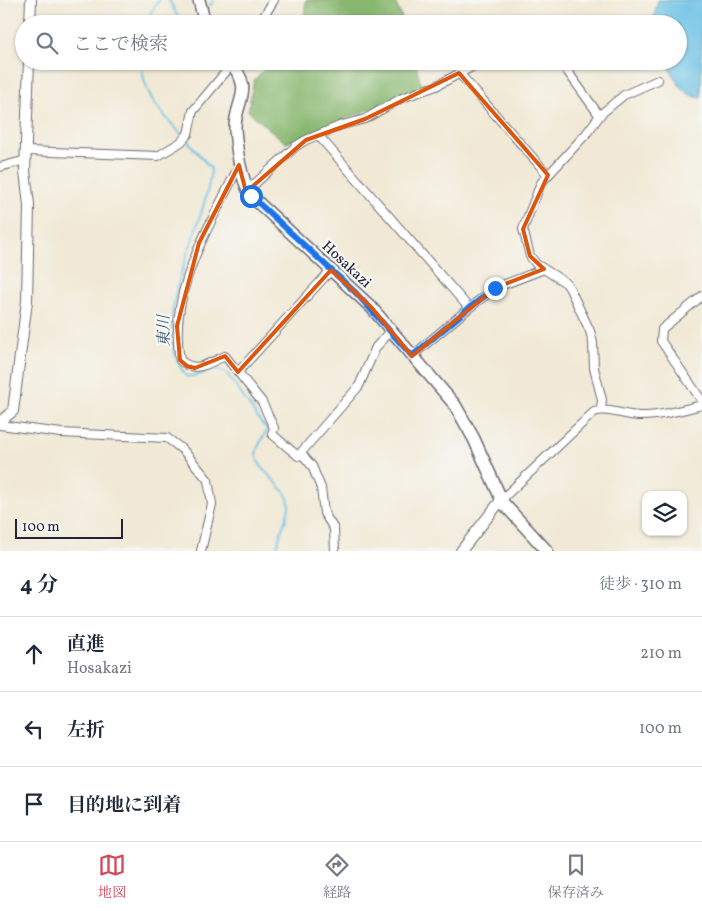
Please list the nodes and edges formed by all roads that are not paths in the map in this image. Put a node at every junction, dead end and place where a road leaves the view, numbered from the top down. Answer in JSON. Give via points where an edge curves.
{"nodes":[{"id":1,"x":31,"y":0,"type":"edge"},
{"id":2,"x":274,"y":0,"type":"edge"},
{"id":3,"x":30,"y":15,"type":"edge"},
{"id":4,"x":265,"y":15,"type":"edge"},
{"id":5,"x":29,"y":70,"type":"edge"},
{"id":6,"x":226,"y":70,"type":"edge"},
{"id":7,"x":236,"y":70,"type":"edge"},
{"id":8,"x":466,"y":70,"type":"edge"},
{"id":9,"x":566,"y":70,"type":"edge"},
{"id":10,"x":459,"y":74,"type":"junction"},
{"id":11,"x":658,"y":80,"type":"dead end"},
{"id":12,"x":599,"y":115,"type":"junction"},
{"id":13,"x":318,"y":135,"type":"junction"},
{"id":14,"x":26,"y":155,"type":"junction"},
{"id":15,"x":240,"y":166,"type":"junction"},
{"id":16,"x":0,"y":167,"type":"edge"},
{"id":17,"x":548,"y":175,"type":"junction"},
{"id":18,"x":248,"y":190,"type":"junction"},
{"id":19,"x":544,"y":269,"type":"junction"},
{"id":20,"x":331,"y":270,"type":"junction"},
{"id":21,"x":702,"y":296,"type":"edge"},
{"id":22,"x":469,"y":308,"type":"junction"},
{"id":23,"x":391,"y":331,"type":"junction"},
{"id":24,"x":412,"y":356,"type":"junction"},
{"id":25,"x":238,"y":372,"type":"junction"},
{"id":26,"x":702,"y":401,"type":"edge"},
{"id":27,"x":702,"y":405,"type":"edge"},
{"id":28,"x":601,"y":409,"type":"junction"},
{"id":29,"x":0,"y":423,"type":"edge"},
{"id":30,"x":301,"y":453,"type":"junction"},
{"id":31,"x":502,"y":499,"type":"junction"},
{"id":32,"x":201,"y":551,"type":"edge"},
{"id":33,"x":335,"y":551,"type":"edge"},
{"id":34,"x":461,"y":551,"type":"edge"},
{"id":35,"x":547,"y":551,"type":"edge"}],
"edges":[{"from":1,"to":3,"type":"street"},
{"from":2,"to":4,"type":"street"},
{"from":5,"to":14,"type":"street"},
{"from":6,"to":14,"type":"street","via":[[193,111],[188,134],[158,156]]},
{"from":7,"to":15,"type":"main road","name":"Hosakazi","via":[[244,96],[235,123]]},
{"from":8,"to":10,"type":"street"},
{"from":9,"to":12,"type":"street"},
{"from":10,"to":13,"type":"street","via":[[402,98],[365,119]]},
{"from":10,"to":17,"type":"street"},
{"from":11,"to":12,"type":"street","via":[[624,95]]},
{"from":12,"to":17,"type":"street"},
{"from":13,"to":18,"type":"street","via":[[296,146]]},
{"from":13,"to":22,"type":"street"},
{"from":14,"to":16,"type":"street"},
{"from":14,"to":29,"type":"street","via":[[30,205],[27,301],[14,411]]},
{"from":15,"to":18,"type":"main road","name":"Hosakazi"},
{"from":15,"to":25,"type":"street","via":[[199,243],[177,326],[180,360],[195,368],[226,356]]},
{"from":17,"to":19,"type":"street","via":[[541,183],[523,229],[530,256]]},
{"from":18,"to":20,"type":"main road","name":"Hosakazi","via":[[264,210]]},
{"from":19,"to":22,"type":"street","via":[[495,288]]},
{"from":19,"to":28,"type":"street","via":[[570,289],[590,331]]},
{"from":20,"to":23,"type":"main road","name":"Hosakazi"},
{"from":20,"to":25,"type":"street"},
{"from":21,"to":26,"type":"street","via":[[660,335]]},
{"from":22,"to":24,"type":"street"},
{"from":23,"to":24,"type":"main road","name":"Hosakazi"},
{"from":23,"to":30,"type":"street","via":[[376,347],[359,386]]},
{"from":24,"to":31,"type":"main road","name":"Hosakazi","via":[[456,405]]},
{"from":25,"to":30,"type":"street","via":[[262,402],[274,428],[272,434],[298,456]]},
{"from":27,"to":28,"type":"street","via":[[641,416],[625,416]]},
{"from":28,"to":31,"type":"street"},
{"from":29,"to":32,"type":"street","via":[[61,433],[167,438],[183,450],[208,480],[212,504]]},
{"from":30,"to":33,"type":"street","via":[[312,466],[320,488],[324,513],[334,529]]},
{"from":31,"to":34,"type":"street"},
{"from":31,"to":35,"type":"main road","name":"Hosakazi"}]}
